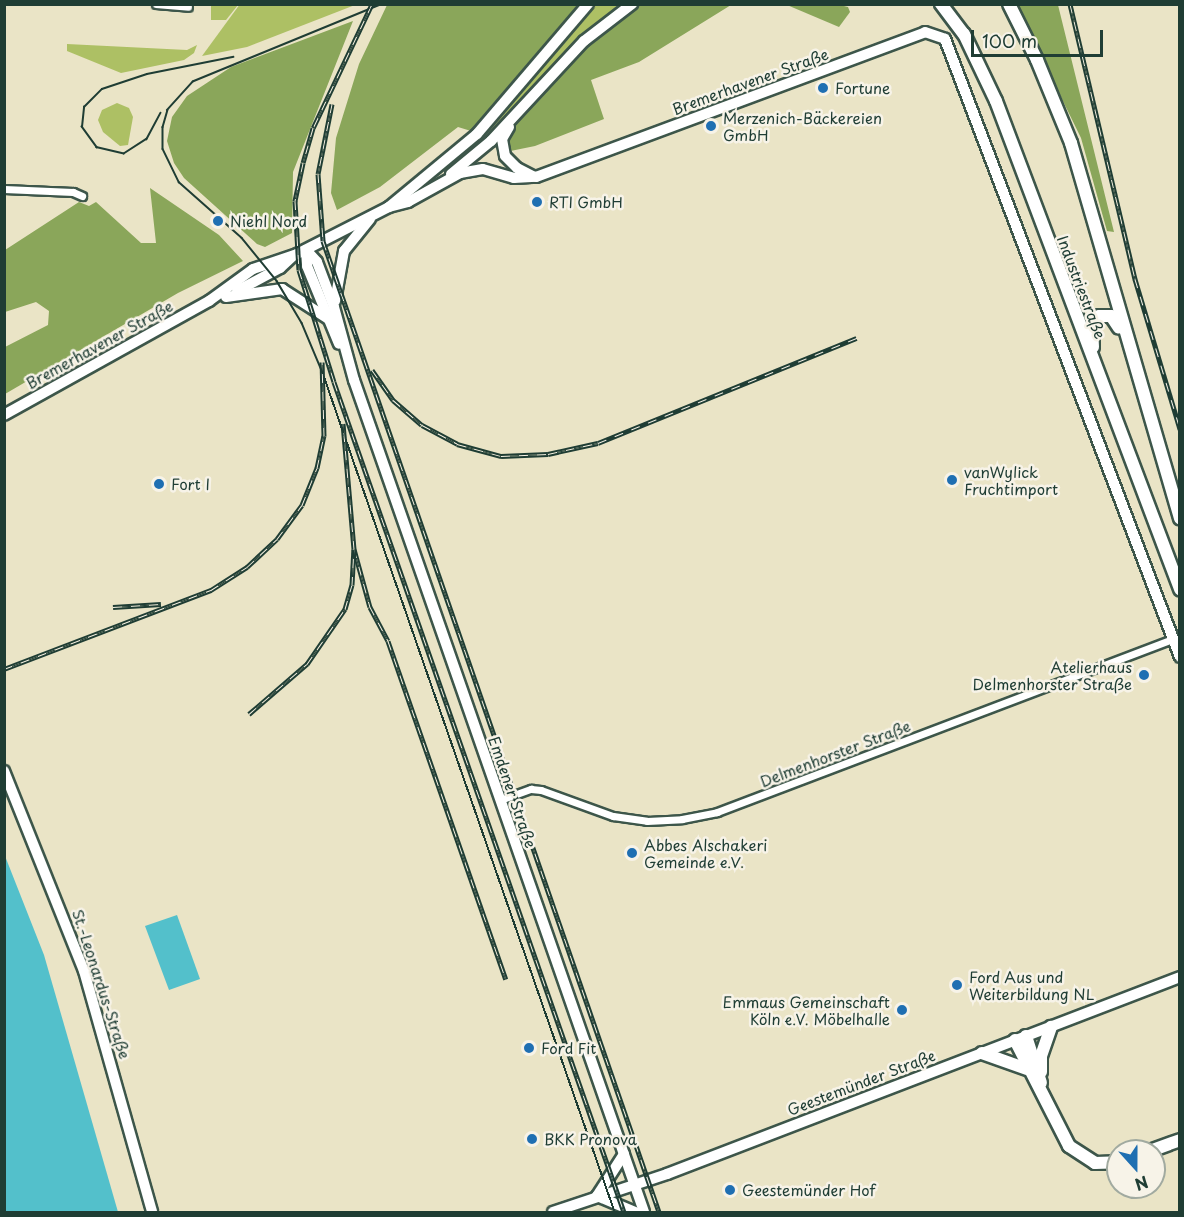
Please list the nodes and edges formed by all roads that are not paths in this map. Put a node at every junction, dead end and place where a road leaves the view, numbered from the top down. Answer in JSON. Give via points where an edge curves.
{"nodes":[{"id":1,"x":156,"y":4,"type":"edge"},
{"id":2,"x":588,"y":4,"type":"edge"},
{"id":3,"x":632,"y":4,"type":"edge"},
{"id":4,"x":941,"y":4,"type":"edge"},
{"id":5,"x":1009,"y":4,"type":"edge"},
{"id":6,"x":188,"y":7,"type":"dead end"},
{"id":7,"x":516,"y":116,"type":"junction"},
{"id":8,"x":477,"y":134,"type":"junction"},
{"id":9,"x":472,"y":157,"type":"junction"},
{"id":10,"x":483,"y":169,"type":"junction"},
{"id":11,"x":536,"y":177,"type":"junction"},
{"id":12,"x":441,"y":183,"type":"junction"},
{"id":13,"x":4,"y":189,"type":"edge"},
{"id":14,"x":82,"y":196,"type":"dead end"},
{"id":15,"x":384,"y":209,"type":"junction"},
{"id":16,"x":306,"y":249,"type":"junction"},
{"id":17,"x":293,"y":256,"type":"junction"},
{"id":18,"x":226,"y":297,"type":"junction"},
{"id":19,"x":209,"y":301,"type":"junction"},
{"id":20,"x":334,"y":307,"type":"junction"},
{"id":21,"x":327,"y":318,"type":"junction"},
{"id":22,"x":1131,"y":360,"type":"junction"},
{"id":23,"x":1096,"y":366,"type":"junction"},
{"id":24,"x":354,"y":380,"type":"junction"},
{"id":25,"x":4,"y":415,"type":"edge"},
{"id":26,"x":1179,"y":518,"type":"edge"},
{"id":27,"x":1179,"y":589,"type":"edge"},
{"id":28,"x":1173,"y":639,"type":"junction"},
{"id":29,"x":1179,"y":657,"type":"edge"},
{"id":30,"x":4,"y":771,"type":"edge"},
{"id":31,"x":500,"y":800,"type":"junction"},
{"id":32,"x":1179,"y":977,"type":"edge"},
{"id":33,"x":1051,"y":1027,"type":"junction"},
{"id":34,"x":1021,"y":1038,"type":"junction"},
{"id":35,"x":982,"y":1053,"type":"junction"},
{"id":36,"x":1027,"y":1069,"type":"junction"},
{"id":37,"x":1041,"y":1088,"type":"junction"},
{"id":38,"x":624,"y":1154,"type":"junction"},
{"id":39,"x":1106,"y":1163,"type":"edge"},
{"id":40,"x":634,"y":1183,"type":"junction"},
{"id":41,"x":597,"y":1196,"type":"junction"},
{"id":42,"x":152,"y":1212,"type":"edge"},
{"id":43,"x":553,"y":1212,"type":"edge"},
{"id":44,"x":635,"y":1212,"type":"edge"},
{"id":45,"x":644,"y":1212,"type":"edge"}],
"edges":[{"from":1,"to":6,"type":"street"},
{"from":2,"to":8,"type":"street","name":"Bremerhavener Straße"},
{"from":3,"to":7,"type":"street","name":"Bremerhavener Straße","via":[[584,40]]},
{"from":4,"to":23,"type":"highway","name":"Industriestraße","via":[[964,34],[984,72]]},
{"from":5,"to":22,"type":"highway","name":"Industriestraße","via":[[1071,143]]},
{"from":7,"to":9,"type":"street","name":"Bremerhavener Straße"},
{"from":7,"to":11,"type":"street","name":"Bremerhavener Straße","via":[[502,139],[505,156],[517,168]]},
{"from":8,"to":9,"type":"street","name":"Bremerhavener Straße"},
{"from":8,"to":15,"type":"street","name":"Bremerhavener Straße"},
{"from":9,"to":10,"type":"street"},
{"from":9,"to":12,"type":"street","name":"Bremerhavener Straße"},
{"from":10,"to":11,"type":"street","name":"Bremerhavener Straße","via":[[514,178]]},
{"from":10,"to":12,"type":"street","name":"Bremerhavener Straße","via":[[460,173]]},
{"from":11,"to":28,"type":"street","name":"Bremerhavener Straße","via":[[925,32],[945,39]]},
{"from":12,"to":15,"type":"street","name":"Bremerhavener Straße","via":[[408,202]]},
{"from":13,"to":14,"type":"street","via":[[73,192]]},
{"from":15,"to":16,"type":"street","name":"Bremerhavener Straße"},
{"from":15,"to":20,"type":"street","name":"Emdener Straße","via":[[344,251]]},
{"from":16,"to":17,"type":"street","name":"Bremerhavener Straße"},
{"from":16,"to":20,"type":"street","name":"Emdener Straße","via":[[317,262]]},
{"from":16,"to":21,"type":"street","name":"Emdener Straße","via":[[307,266]]},
{"from":17,"to":18,"type":"street","name":"Bremerhavener Straße","via":[[271,273]]},
{"from":17,"to":19,"type":"street","name":"Bremerhavener Straße","via":[[253,269]]},
{"from":18,"to":19,"type":"street","name":"Bremerhavener Straße"},
{"from":18,"to":21,"type":"street","via":[[282,289]]},
{"from":19,"to":25,"type":"street","name":"Bremerhavener Straße"},
{"from":20,"to":24,"type":"street","name":"Emdener Straße"},
{"from":21,"to":24,"type":"street","name":"Emdener Straße"},
{"from":22,"to":23,"type":"highway","via":[[1116,322],[1105,314],[1092,327]]},
{"from":22,"to":26,"type":"highway","name":"Industriestraße"},
{"from":23,"to":27,"type":"highway","name":"Industriestraße"},
{"from":24,"to":31,"type":"street","name":"Emdener Straße"},
{"from":28,"to":29,"type":"street"},
{"from":28,"to":31,"type":"street","name":"Delmenhorster Straße","via":[[717,812],[682,819],[613,816],[537,790]]},
{"from":30,"to":42,"type":"street","name":"St.-Leonardus-Straße","via":[[84,971]]},
{"from":31,"to":38,"type":"street","name":"Emdener Straße"},
{"from":32,"to":33,"type":"street","name":"Geestemünder Straße"},
{"from":33,"to":34,"type":"street","name":"Geestemünder Straße"},
{"from":33,"to":37,"type":"highway","via":[[1041,1056]]},
{"from":34,"to":35,"type":"street","name":"Geestemünder Straße"},
{"from":34,"to":36,"type":"highway"},
{"from":34,"to":37,"type":"highway"},
{"from":35,"to":36,"type":"highway"},
{"from":35,"to":40,"type":"street","name":"Geestemünder Straße","via":[[667,1174]]},
{"from":36,"to":37,"type":"highway"},
{"from":37,"to":39,"type":"highway","via":[[1061,1135],[1077,1154],[1095,1163]]},
{"from":38,"to":40,"type":"street","name":"Emdener Straße"},
{"from":38,"to":41,"type":"street"},
{"from":40,"to":41,"type":"street","name":"Geestemünder Straße"},
{"from":40,"to":45,"type":"street","name":"Emdener Straße"},
{"from":41,"to":43,"type":"street","name":"Geestemünder Straße"},
{"from":41,"to":44,"type":"street"}]}
